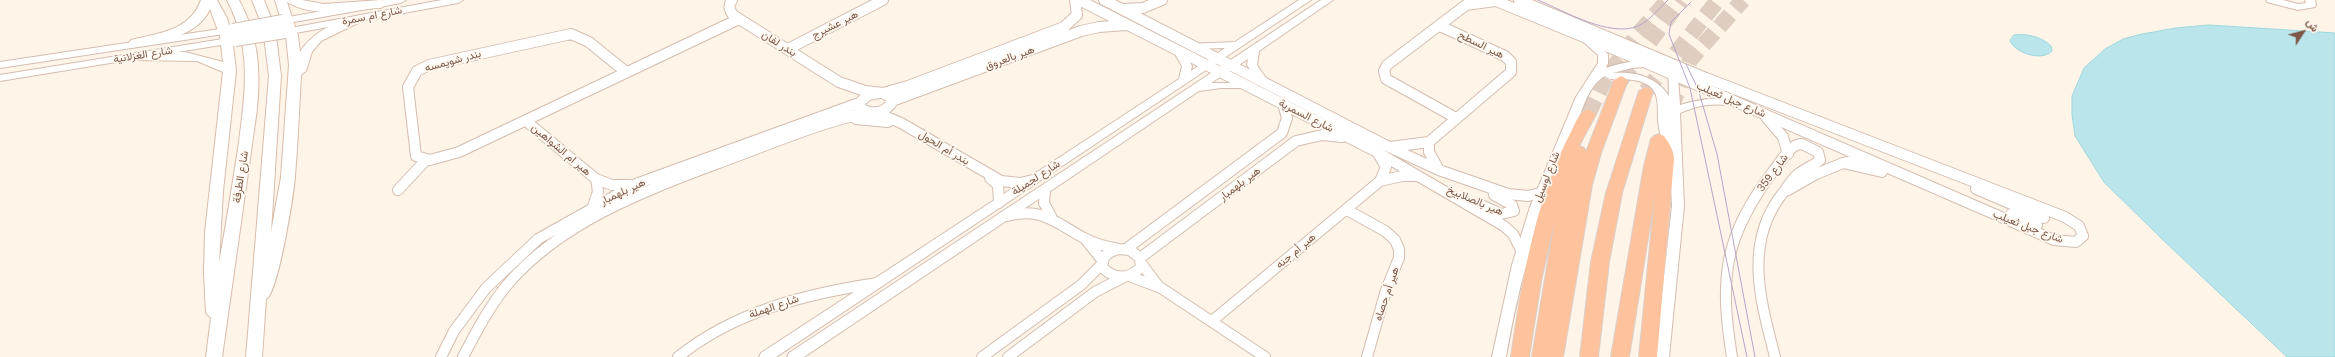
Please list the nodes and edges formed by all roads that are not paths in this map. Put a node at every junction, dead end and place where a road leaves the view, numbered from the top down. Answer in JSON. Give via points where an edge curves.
{"nodes":[{"id":1,"x":207,"y":0,"type":"edge"},
{"id":2,"x":211,"y":0,"type":"edge"},
{"id":3,"x":233,"y":0,"type":"edge"},
{"id":4,"x":258,"y":0,"type":"edge"},
{"id":5,"x":281,"y":0,"type":"edge"},
{"id":6,"x":292,"y":0,"type":"edge"},
{"id":7,"x":401,"y":0,"type":"edge"},
{"id":8,"x":458,"y":0,"type":"edge"},
{"id":9,"x":732,"y":0,"type":"edge"},
{"id":10,"x":883,"y":0,"type":"edge"},
{"id":11,"x":1076,"y":0,"type":"edge"},
{"id":12,"x":1079,"y":0,"type":"edge"},
{"id":13,"x":1104,"y":0,"type":"edge"},
{"id":14,"x":1162,"y":0,"type":"edge"},
{"id":15,"x":1306,"y":0,"type":"edge"},
{"id":16,"x":1328,"y":0,"type":"edge"},
{"id":17,"x":1495,"y":0,"type":"edge"},
{"id":18,"x":1518,"y":0,"type":"edge"},
{"id":19,"x":2271,"y":0,"type":"edge"},
{"id":20,"x":2310,"y":0,"type":"edge"},
{"id":21,"x":1466,"y":3,"type":"edge"},
{"id":22,"x":381,"y":4,"type":"junction"},
{"id":23,"x":1151,"y":6,"type":"junction"},
{"id":24,"x":1120,"y":8,"type":"junction"},
{"id":25,"x":360,"y":19,"type":"junction"},
{"id":26,"x":739,"y":19,"type":"junction"},
{"id":27,"x":1151,"y":24,"type":"junction"},
{"id":28,"x":287,"y":26,"type":"junction"},
{"id":29,"x":1129,"y":26,"type":"junction"},
{"id":30,"x":1440,"y":26,"type":"junction"},
{"id":31,"x":230,"y":36,"type":"junction"},
{"id":32,"x":1582,"y":36,"type":"junction"},
{"id":33,"x":135,"y":44,"type":"junction"},
{"id":34,"x":1239,"y":45,"type":"junction"},
{"id":35,"x":1192,"y":46,"type":"junction"},
{"id":36,"x":788,"y":49,"type":"junction"},
{"id":37,"x":1177,"y":49,"type":"junction"},
{"id":38,"x":1254,"y":51,"type":"junction"},
{"id":39,"x":137,"y":56,"type":"junction"},
{"id":40,"x":1218,"y":59,"type":"junction"},
{"id":41,"x":1650,"y":64,"type":"junction"},
{"id":42,"x":0,"y":65,"type":"edge"},
{"id":43,"x":1207,"y":66,"type":"junction"},
{"id":44,"x":1231,"y":66,"type":"junction"},
{"id":45,"x":1671,"y":67,"type":"junction"},
{"id":46,"x":230,"y":71,"type":"junction"},
{"id":47,"x":626,"y":72,"type":"junction"},
{"id":48,"x":1220,"y":72,"type":"junction"},
{"id":49,"x":827,"y":75,"type":"junction"},
{"id":50,"x":936,"y":76,"type":"junction"},
{"id":51,"x":0,"y":78,"type":"edge"},
{"id":52,"x":294,"y":79,"type":"junction"},
{"id":53,"x":1621,"y":80,"type":"tunnel mouth"},
{"id":54,"x":839,"y":82,"type":"junction"},
{"id":55,"x":1592,"y":82,"type":"junction"},
{"id":56,"x":1265,"y":84,"type":"junction"},
{"id":57,"x":1188,"y":85,"type":"junction"},
{"id":58,"x":1246,"y":86,"type":"junction"},
{"id":59,"x":1646,"y":91,"type":"tunnel mouth"},
{"id":60,"x":881,"y":93,"type":"junction"},
{"id":61,"x":860,"y":102,"type":"junction"},
{"id":62,"x":892,"y":103,"type":"junction"},
{"id":63,"x":1283,"y":104,"type":"junction"},
{"id":64,"x":1745,"y":105,"type":"junction"},
{"id":65,"x":1757,"y":110,"type":"junction"},
{"id":66,"x":873,"y":112,"type":"junction"},
{"id":67,"x":1674,"y":112,"type":"junction"},
{"id":68,"x":1800,"y":114,"type":"junction"},
{"id":69,"x":1456,"y":118,"type":"junction"},
{"id":70,"x":526,"y":121,"type":"junction"},
{"id":71,"x":902,"y":123,"type":"junction"},
{"id":72,"x":804,"y":131,"type":"junction"},
{"id":73,"x":917,"y":132,"type":"junction"},
{"id":74,"x":1349,"y":138,"type":"junction"},
{"id":75,"x":1429,"y":142,"type":"junction"},
{"id":76,"x":1389,"y":147,"type":"junction"},
{"id":77,"x":1377,"y":152,"type":"junction"},
{"id":78,"x":1788,"y":154,"type":"junction"},
{"id":79,"x":1864,"y":158,"type":"junction"},
{"id":80,"x":426,"y":160,"type":"junction"},
{"id":81,"x":1843,"y":163,"type":"junction"},
{"id":82,"x":1439,"y":170,"type":"junction"},
{"id":83,"x":986,"y":174,"type":"junction"},
{"id":84,"x":1677,"y":174,"type":"junction"},
{"id":85,"x":1421,"y":177,"type":"junction"},
{"id":86,"x":596,"y":179,"type":"junction"},
{"id":87,"x":1033,"y":180,"type":"junction"},
{"id":88,"x":1380,"y":181,"type":"junction"},
{"id":89,"x":636,"y":184,"type":"junction"},
{"id":90,"x":1933,"y":188,"type":"junction"},
{"id":91,"x":398,"y":190,"type":"dead end"},
{"id":92,"x":1045,"y":190,"type":"junction"},
{"id":93,"x":1540,"y":193,"type":"junction"},
{"id":94,"x":1783,"y":193,"type":"junction"},
{"id":95,"x":999,"y":202,"type":"junction"},
{"id":96,"x":593,"y":206,"type":"junction"},
{"id":97,"x":1347,"y":210,"type":"junction"},
{"id":98,"x":1051,"y":216,"type":"junction"},
{"id":99,"x":1001,"y":218,"type":"junction"},
{"id":100,"x":1084,"y":238,"type":"junction"},
{"id":101,"x":1122,"y":249,"type":"junction"},
{"id":102,"x":1521,"y":250,"type":"junction"},
{"id":103,"x":1141,"y":260,"type":"junction"},
{"id":104,"x":1102,"y":262,"type":"junction"},
{"id":105,"x":1126,"y":276,"type":"junction"},
{"id":106,"x":881,"y":283,"type":"junction"},
{"id":107,"x":1161,"y":288,"type":"junction"},
{"id":108,"x":256,"y":320,"type":"junction"},
{"id":109,"x":1212,"y":321,"type":"junction"},
{"id":110,"x":217,"y":331,"type":"junction"},
{"id":111,"x":214,"y":357,"type":"edge"},
{"id":112,"x":254,"y":357,"type":"edge"},
{"id":113,"x":441,"y":357,"type":"edge"},
{"id":114,"x":463,"y":357,"type":"edge"},
{"id":115,"x":678,"y":357,"type":"edge"},
{"id":116,"x":766,"y":357,"type":"edge"},
{"id":117,"x":794,"y":357,"type":"edge"},
{"id":118,"x":982,"y":357,"type":"edge"},
{"id":119,"x":1008,"y":357,"type":"edge"},
{"id":120,"x":1265,"y":357,"type":"edge"},
{"id":121,"x":1367,"y":357,"type":"edge"},
{"id":122,"x":1499,"y":357,"type":"edge"},
{"id":123,"x":1520,"y":357,"type":"edge"},
{"id":124,"x":1540,"y":357,"type":"edge"},
{"id":125,"x":1554,"y":357,"type":"edge"},
{"id":126,"x":1589,"y":357,"type":"edge"},
{"id":127,"x":1620,"y":357,"type":"edge"},
{"id":128,"x":1648,"y":357,"type":"edge"},
{"id":129,"x":1662,"y":357,"type":"edge"},
{"id":130,"x":1732,"y":357,"type":"edge"},
{"id":131,"x":1775,"y":357,"type":"edge"}],
"edges":[{"from":1,"to":33,"type":"main road","via":[[203,14],[192,25]]},
{"from":2,"to":31,"type":"main road"},
{"from":3,"to":110,"type":"main road","name":"شارع الطرفة","via":[[248,32],[253,82]]},
{"from":4,"to":108,"type":"main road","via":[[269,28],[274,76]]},
{"from":5,"to":28,"type":"main road"},
{"from":6,"to":22,"type":"main road","via":[[319,7]]},
{"from":7,"to":22,"type":"street","name":"شارع ام سمرة"},
{"from":8,"to":25,"type":"street","name":"شارع ام سمرة"},
{"from":9,"to":26,"type":"street","name":"بندر لفان","via":[[729,10]]},
{"from":10,"to":36,"type":"street","name":"هير عشيرج"},
{"from":11,"to":50,"type":"street","name":"هير بالعروق","via":[[1077,15],[1064,27]]},
{"from":12,"to":29,"type":"street","name":"شارع السمرية"},
{"from":13,"to":24,"type":"street","name":"شارع السمرية"},
{"from":14,"to":23,"type":"street"},
{"from":15,"to":34,"type":"street","name":"شارع لجميلة"},
{"from":16,"to":38,"type":"street","name":"شارع لجميلة"},
{"from":17,"to":21,"type":"street","name":"هير السطح"},
{"from":17,"to":32,"type":"street"},
{"from":18,"to":45,"type":"street","name":"شارع جبل ثعيلب"},
{"from":19,"to":20,"type":"street","via":[[2303,8],[2311,5]]},
{"from":21,"to":30,"type":"street","name":"هير السطح"},
{"from":22,"to":28,"type":"street","name":"شارع ام سمرة"},
{"from":23,"to":24,"type":"street"},
{"from":23,"to":27,"type":"street"},
{"from":24,"to":27,"type":"street","name":"شارع السمرية"},
{"from":25,"to":28,"type":"street","name":"شارع ام سمرة"},
{"from":25,"to":52,"type":"main road","via":[[326,33],[312,43]]},
{"from":26,"to":36,"type":"street","name":"بندر لفان"},
{"from":26,"to":47,"type":"street"},
{"from":27,"to":35,"type":"street","name":"شارع السمرية"},
{"from":28,"to":31,"type":"street","name":"شارع الغزلانية","bridge":true},
{"from":28,"to":52,"type":"main road","via":[[295,53]]},
{"from":29,"to":37,"type":"street","name":"شارع السمرية"},
{"from":29,"to":62,"type":"street","name":"هير بالعروق","via":[[1099,26],[1081,31]]},
{"from":30,"to":69,"type":"street","name":"هير السطح","via":[[1387,65],[1384,76],[1399,88]]},
{"from":30,"to":69,"type":"street","name":"هير السطح","via":[[1500,53],[1511,62],[1512,67],[1508,77]]},
{"from":31,"to":33,"type":"street","name":"شارع الغزلانية"},
{"from":31,"to":39,"type":"street","name":"شارع الغزلانية"},
{"from":31,"to":46,"type":"main road"},
{"from":32,"to":41,"type":"street"},
{"from":32,"to":55,"type":"street","name":"شارع لوسيل","via":[[1597,47],[1604,58]]},
{"from":33,"to":42,"type":"street","name":"شارع الغزلانية"},
{"from":34,"to":35,"type":"street"},
{"from":34,"to":40,"type":"street","name":"شارع لجميلة"},
{"from":35,"to":40,"type":"street","name":"شارع السمرية"},
{"from":36,"to":49,"type":"street","name":"بندر لفان"},
{"from":37,"to":43,"type":"street","name":"شارع السمرية"},
{"from":37,"to":57,"type":"street","via":[[1187,66]]},
{"from":38,"to":44,"type":"street","name":"شارع لجميلة"},
{"from":38,"to":56,"type":"street","via":[[1252,65]]},
{"from":39,"to":46,"type":"main road","via":[[194,56],[209,59]]},
{"from":39,"to":51,"type":"street","name":"شارع الغزلانية"},
{"from":40,"to":43,"type":"street","name":"شارع لجميلة"},
{"from":40,"to":44,"type":"street","name":"شارع السمرية"},
{"from":41,"to":45,"type":"street"},
{"from":41,"to":55,"type":"street","via":[[1610,71]]},
{"from":43,"to":48,"type":"street","name":"شارع السمرية"},
{"from":43,"to":57,"type":"street","name":"شارع لجميلة"},
{"from":44,"to":48,"type":"street","name":"شارع لجميلة"},
{"from":44,"to":56,"type":"street","name":"شارع السمرية"},
{"from":45,"to":64,"type":"street","name":"شارع جبل ثعيلب"},
{"from":45,"to":67,"type":"street"},
{"from":45,"to":68,"type":"street","name":"شارع جبل ثعيلب"},
{"from":46,"to":110,"type":"main road","via":[[220,159],[212,278]]},
{"from":47,"to":70,"type":"street"},
{"from":47,"to":80,"type":"street","name":"بندر شويمسه","via":[[589,42],[571,34],[429,65],[417,72],[408,87],[413,150],[416,156]]},
{"from":48,"to":57,"type":"street","name":"شارع لجميلة"},
{"from":48,"to":58,"type":"street","name":"شارع السمرية"},
{"from":49,"to":50,"type":"street","name":"هير بالعروق","via":[[880,87]]},
{"from":49,"to":54,"type":"street","name":"بندر لفان"},
{"from":50,"to":60,"type":"street","name":"هير بالعروق"},
{"from":52,"to":108,"type":"main road","via":[[286,184],[271,271]]},
{"from":53,"to":125,"type":"highway","via":[[1593,153],[1584,186]]},
{"from":54,"to":60,"type":"street","name":"بندر لفان","via":[[865,91]]},
{"from":54,"to":61,"type":"street","name":"بندر لفان"},
{"from":55,"to":84,"type":"street","via":[[1624,75],[1644,80],[1661,92],[1665,128]]},
{"from":55,"to":93,"type":"street","name":"شارع لوسيل","via":[[1551,163]]},
{"from":56,"to":76,"type":"street","name":"شارع السمرية"},
{"from":57,"to":58,"type":"street"},
{"from":57,"to":87,"type":"street","name":"شارع لجميلة"},
{"from":57,"to":92,"type":"street","name":"شارع لجميلة"},
{"from":58,"to":63,"type":"street","name":"شارع السمرية"},
{"from":59,"to":126,"type":"highway","via":[[1614,192],[1600,262]]},
{"from":60,"to":61,"type":"street","name":"هير بلهمبار","via":[[868,95]]},
{"from":60,"to":62,"type":"street","name":"بندر أم الحول","via":[[891,98]]},
{"from":61,"to":66,"type":"street","name":"بندر لفان","via":[[862,109]]},
{"from":61,"to":89,"type":"street","name":"هير بلهمبار"},
{"from":62,"to":66,"type":"street","name":"هير بالعروق","via":[[885,110]]},
{"from":62,"to":71,"type":"street","name":"بندر أم الحول","via":[[893,113]]},
{"from":63,"to":74,"type":"street","name":"شارع السمرية"},
{"from":63,"to":101,"type":"street","name":"هير بلهمبار","via":[[1288,116],[1287,126],[1282,133]]},
{"from":64,"to":65,"type":"street","name":"شارع جبل ثعيلب"},
{"from":64,"to":67,"type":"street","via":[[1718,100],[1701,101]]},
{"from":65,"to":78,"type":"street","via":[[1779,131]]},
{"from":65,"to":79,"type":"street","name":"شارع جبل ثعيلب"},
{"from":66,"to":71,"type":"street","name":"بندر أم الحول"},
{"from":66,"to":72,"type":"street","name":"هير بلهمبار","via":[[848,115]]},
{"from":67,"to":84,"type":"street"},
{"from":68,"to":79,"type":"street","via":[[2041,221]]},
{"from":68,"to":90,"type":"street","name":"شارع جبل ثعيلب","via":[[2065,217],[2079,226],[2084,236],[2076,242],[2054,240]]},
{"from":69,"to":75,"type":"street","name":"هير السطح"},
{"from":70,"to":80,"type":"street","via":[[459,152]]},
{"from":70,"to":86,"type":"street","name":"هير ام الشواهين"},
{"from":71,"to":73,"type":"street","name":"بندر أم الحول"},
{"from":72,"to":73,"type":"street","name":"هير بلهمبار","via":[[844,120],[861,119],[884,121]]},
{"from":72,"to":114,"type":"street","name":"هير بلهمبار","via":[[640,192],[578,225],[535,258],[503,289],[479,323]]},
{"from":73,"to":83,"type":"street","name":"بندر أم الحول"},
{"from":74,"to":77,"type":"street","name":"شارع السمرية"},
{"from":74,"to":103,"type":"street","name":"هير بلهمبار","via":[[1322,135],[1296,141]]},
{"from":75,"to":76,"type":"street"},
{"from":75,"to":82,"type":"street","via":[[1429,152]]},
{"from":76,"to":82,"type":"street","name":"شارع السمرية"},
{"from":77,"to":85,"type":"street","name":"شارع السمرية"},
{"from":77,"to":88,"type":"street","via":[[1386,167]]},
{"from":78,"to":94,"type":"street","name":"شارع 359","via":[[1792,147],[1799,144],[1814,148],[1821,157],[1796,176]]},
{"from":78,"to":130,"type":"street","name":"شارع 359","via":[[1750,204],[1737,228],[1728,253],[1724,300]]},
{"from":79,"to":81,"type":"street"},
{"from":79,"to":90,"type":"street","name":"شارع جبل ثعيلب"},
{"from":80,"to":91,"type":"street"},
{"from":81,"to":90,"type":"street","via":[[1871,168],[1913,184]]},
{"from":81,"to":94,"type":"street","via":[[1816,174]]},
{"from":82,"to":85,"type":"street","name":"هير بالصلابيخ","via":[[1508,202],[1514,211],[1511,214],[1502,214]]},
{"from":82,"to":93,"type":"street","name":"شارع السمرية","via":[[1508,194],[1528,196]]},
{"from":83,"to":87,"type":"street","name":"بندر أم الحول","via":[[1009,183]]},
{"from":83,"to":95,"type":"street","name":"بندر أم الحول","via":[[998,185]]},
{"from":84,"to":129,"type":"street","via":[[1677,221]]},
{"from":85,"to":88,"type":"street","name":"هير أم جنه","via":[[1402,176]]},
{"from":85,"to":102,"type":"street","name":"شارع السمرية","via":[[1504,226],[1513,234]]},
{"from":86,"to":89,"type":"street","name":"هير ام الشواهين","via":[[612,185]]},
{"from":86,"to":96,"type":"street","name":"هير ام الشواهين","via":[[598,192]]},
{"from":87,"to":95,"type":"street","name":"شارع لجميلة"},
{"from":88,"to":97,"type":"street","name":"هير أم جنه"},
{"from":89,"to":96,"type":"street","name":"هير بلهمبار"},
{"from":92,"to":98,"type":"street","via":[[1044,203]]},
{"from":92,"to":99,"type":"street","name":"شارع لجميلة"},
{"from":93,"to":102,"type":"street","name":"شارع لوسيل"},
{"from":94,"to":131,"type":"street","name":"شارع 359","via":[[1768,215],[1757,247],[1757,283]]},
{"from":95,"to":106,"type":"street","name":"شارع لجميلة"},
{"from":96,"to":113,"type":"street","name":"هير بلهمبار","via":[[538,239],[486,288],[454,331]]},
{"from":97,"to":109,"type":"street","name":"هير أم جنه"},
{"from":97,"to":121,"type":"street","name":"هير أم حصاه","via":[[1385,231],[1395,240],[1399,249],[1399,258],[1386,290]]},
{"from":98,"to":99,"type":"street","via":[[1024,212]]},
{"from":98,"to":100,"type":"street"},
{"from":99,"to":117,"type":"street","name":"شارع لجميلة"},
{"from":100,"to":101,"type":"street"},
{"from":100,"to":104,"type":"street"},
{"from":101,"to":103,"type":"street","via":[[1135,252]]},
{"from":101,"to":104,"type":"street","via":[[1108,253]]},
{"from":102,"to":122,"type":"street","name":"شارع لوسيل"},
{"from":103,"to":105,"type":"street","via":[[1138,270]]},
{"from":103,"to":107,"type":"street"},
{"from":104,"to":105,"type":"street","via":[[1109,274]]},
{"from":104,"to":118,"type":"street","via":[[1094,274],[1081,285]]},
{"from":105,"to":107,"type":"street"},
{"from":105,"to":119,"type":"street","via":[[1095,292]]},
{"from":106,"to":115,"type":"street","name":"شارع الهملة","via":[[818,293],[755,312],[714,332]]},
{"from":106,"to":116,"type":"street","name":"شارع لجميلة"},
{"from":107,"to":109,"type":"street"},
{"from":108,"to":112,"type":"main road"},
{"from":109,"to":120,"type":"street"},
{"from":110,"to":111,"type":"main road","name":"شارع الطرفة"},
{"from":123,"to":124,"type":"highway","via":[[1534,269],[1551,201],[1566,156],[1588,114],[1567,195]]},
{"from":127,"to":128,"type":"highway","via":[[1634,279],[1642,209],[1659,139],[1666,159]]}]}
